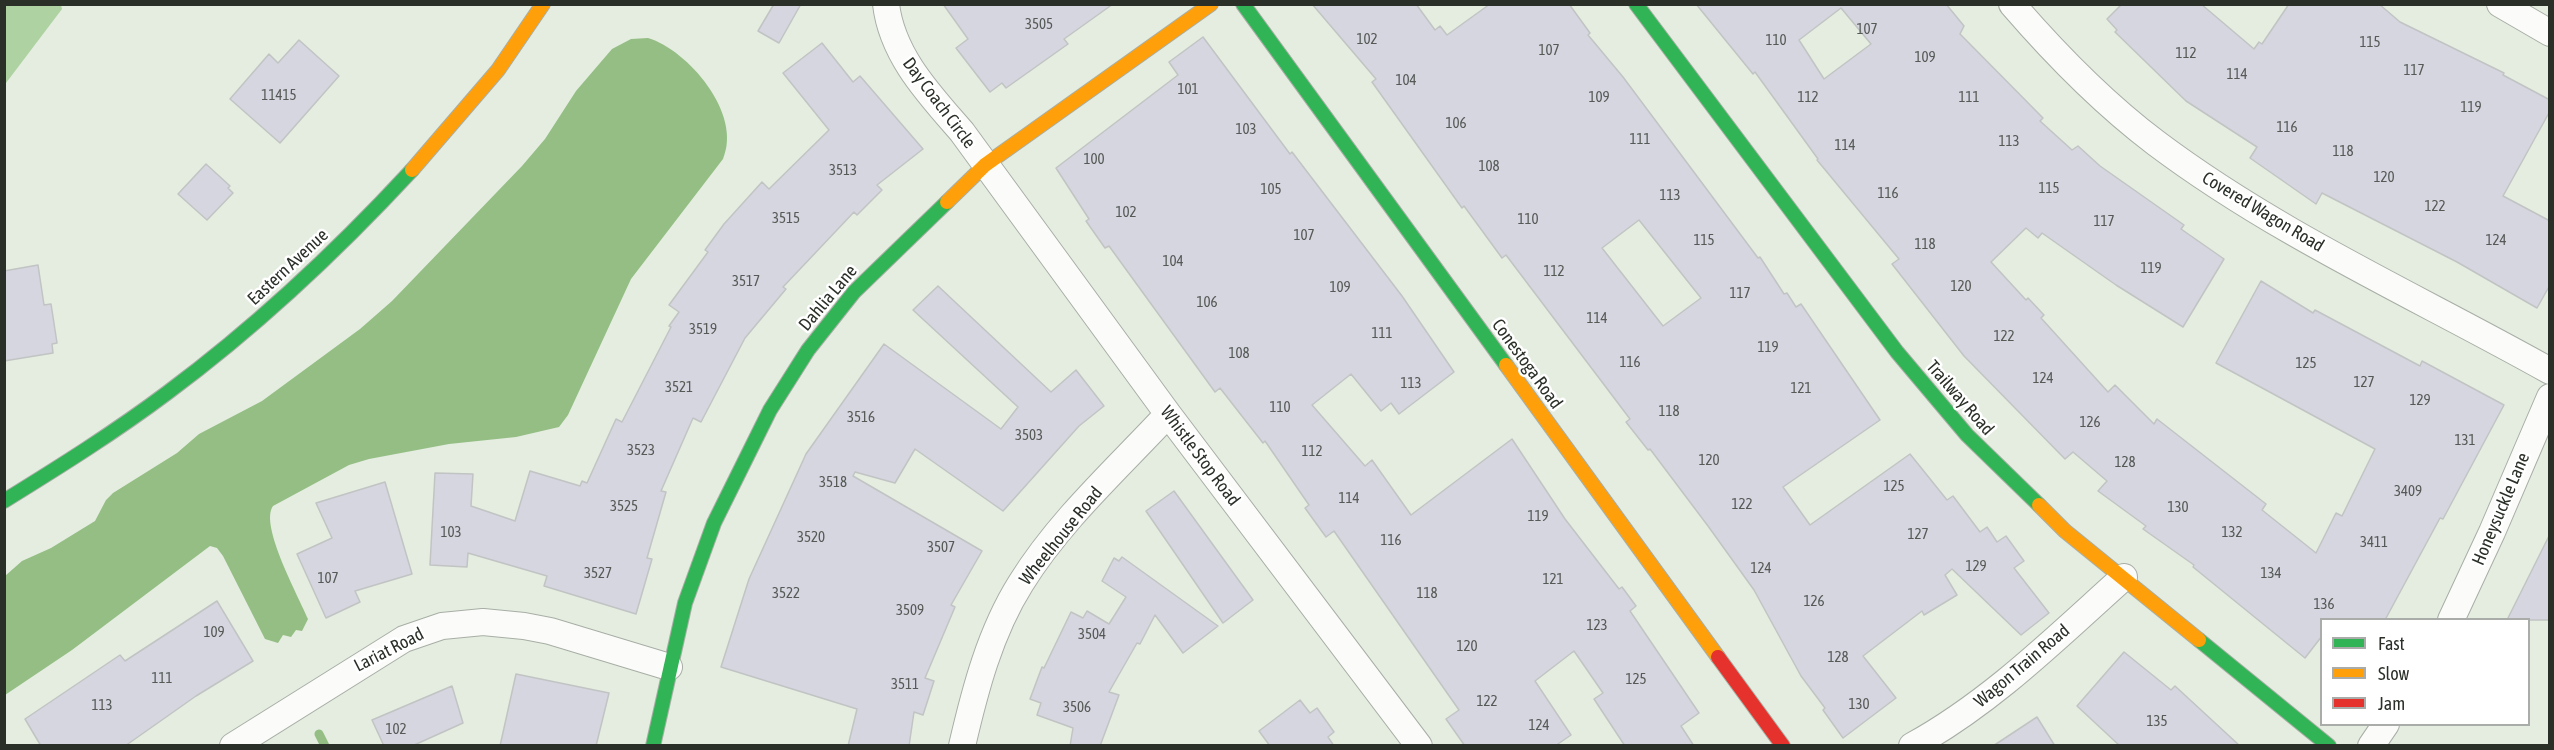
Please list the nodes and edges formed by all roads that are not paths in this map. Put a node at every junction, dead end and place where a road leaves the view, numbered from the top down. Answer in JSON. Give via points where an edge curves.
{"nodes":[{"id":1,"x":543,"y":4,"type":"edge"},
{"id":2,"x":886,"y":4,"type":"edge"},
{"id":3,"x":1212,"y":4,"type":"edge"},
{"id":4,"x":1243,"y":4,"type":"edge"},
{"id":5,"x":1636,"y":4,"type":"edge"},
{"id":6,"x":2012,"y":4,"type":"edge"},
{"id":7,"x":2503,"y":5,"type":"edge"},
{"id":8,"x":2550,"y":33,"type":"edge"},
{"id":9,"x":985,"y":165,"type":"junction"},
{"id":10,"x":2550,"y":371,"type":"edge"},
{"id":11,"x":2550,"y":397,"type":"edge"},
{"id":12,"x":1168,"y":414,"type":"junction"},
{"id":13,"x":4,"y":501,"type":"edge"},
{"id":14,"x":2124,"y":577,"type":"junction"},
{"id":15,"x":2452,"y":618,"type":"edge"},
{"id":16,"x":669,"y":667,"type":"junction"},
{"id":17,"x":2385,"y":726,"type":"edge"},
{"id":18,"x":232,"y":746,"type":"edge"},
{"id":19,"x":653,"y":746,"type":"edge"},
{"id":20,"x":962,"y":746,"type":"edge"},
{"id":21,"x":1419,"y":746,"type":"edge"},
{"id":22,"x":1783,"y":746,"type":"edge"},
{"id":23,"x":1912,"y":746,"type":"edge"},
{"id":24,"x":2329,"y":746,"type":"edge"},
{"id":25,"x":2371,"y":746,"type":"edge"}],
"edges":[{"from":1,"to":13,"type":"street","name":"Eastern Avenue","via":[[497,74],[464,114],[303,281],[188,377]]},
{"from":2,"to":9,"type":"street","name":"Day Coach Circle","via":[[892,33],[902,54]]},
{"from":3,"to":9,"type":"street","name":"Dahlia Lane"},
{"from":4,"to":22,"type":"street","name":"Conestoga Road"},
{"from":5,"to":14,"type":"street","name":"Trailway Road","via":[[1939,404],[2065,531]]},
{"from":6,"to":10,"type":"street","name":"Covered Wagon Road","via":[[2075,72],[2120,113],[2206,179]]},
{"from":7,"to":8,"type":"street"},
{"from":9,"to":12,"type":"street","name":"Whistle Stop Road"},
{"from":9,"to":16,"type":"street","name":"Dahlia Lane","via":[[854,292],[808,350],[770,410],[714,523],[685,603]]},
{"from":11,"to":15,"type":"street","name":"Honeysuckle Lane"},
{"from":12,"to":20,"type":"street","name":"Wheelhouse Road","via":[[1061,530],[1020,583],[978,679]]},
{"from":12,"to":21,"type":"street","name":"Whistle Stop Road"},
{"from":14,"to":23,"type":"street","name":"Wagon Train Road","via":[[2007,681]]},
{"from":14,"to":24,"type":"street","name":"Trailway Road"},
{"from":16,"to":18,"type":"street","name":"Lariat Road","via":[[524,626],[483,622],[442,626],[415,634],[387,649]]},
{"from":16,"to":19,"type":"street","name":"Dahlia Lane"},
{"from":17,"to":25,"type":"street"}]}
